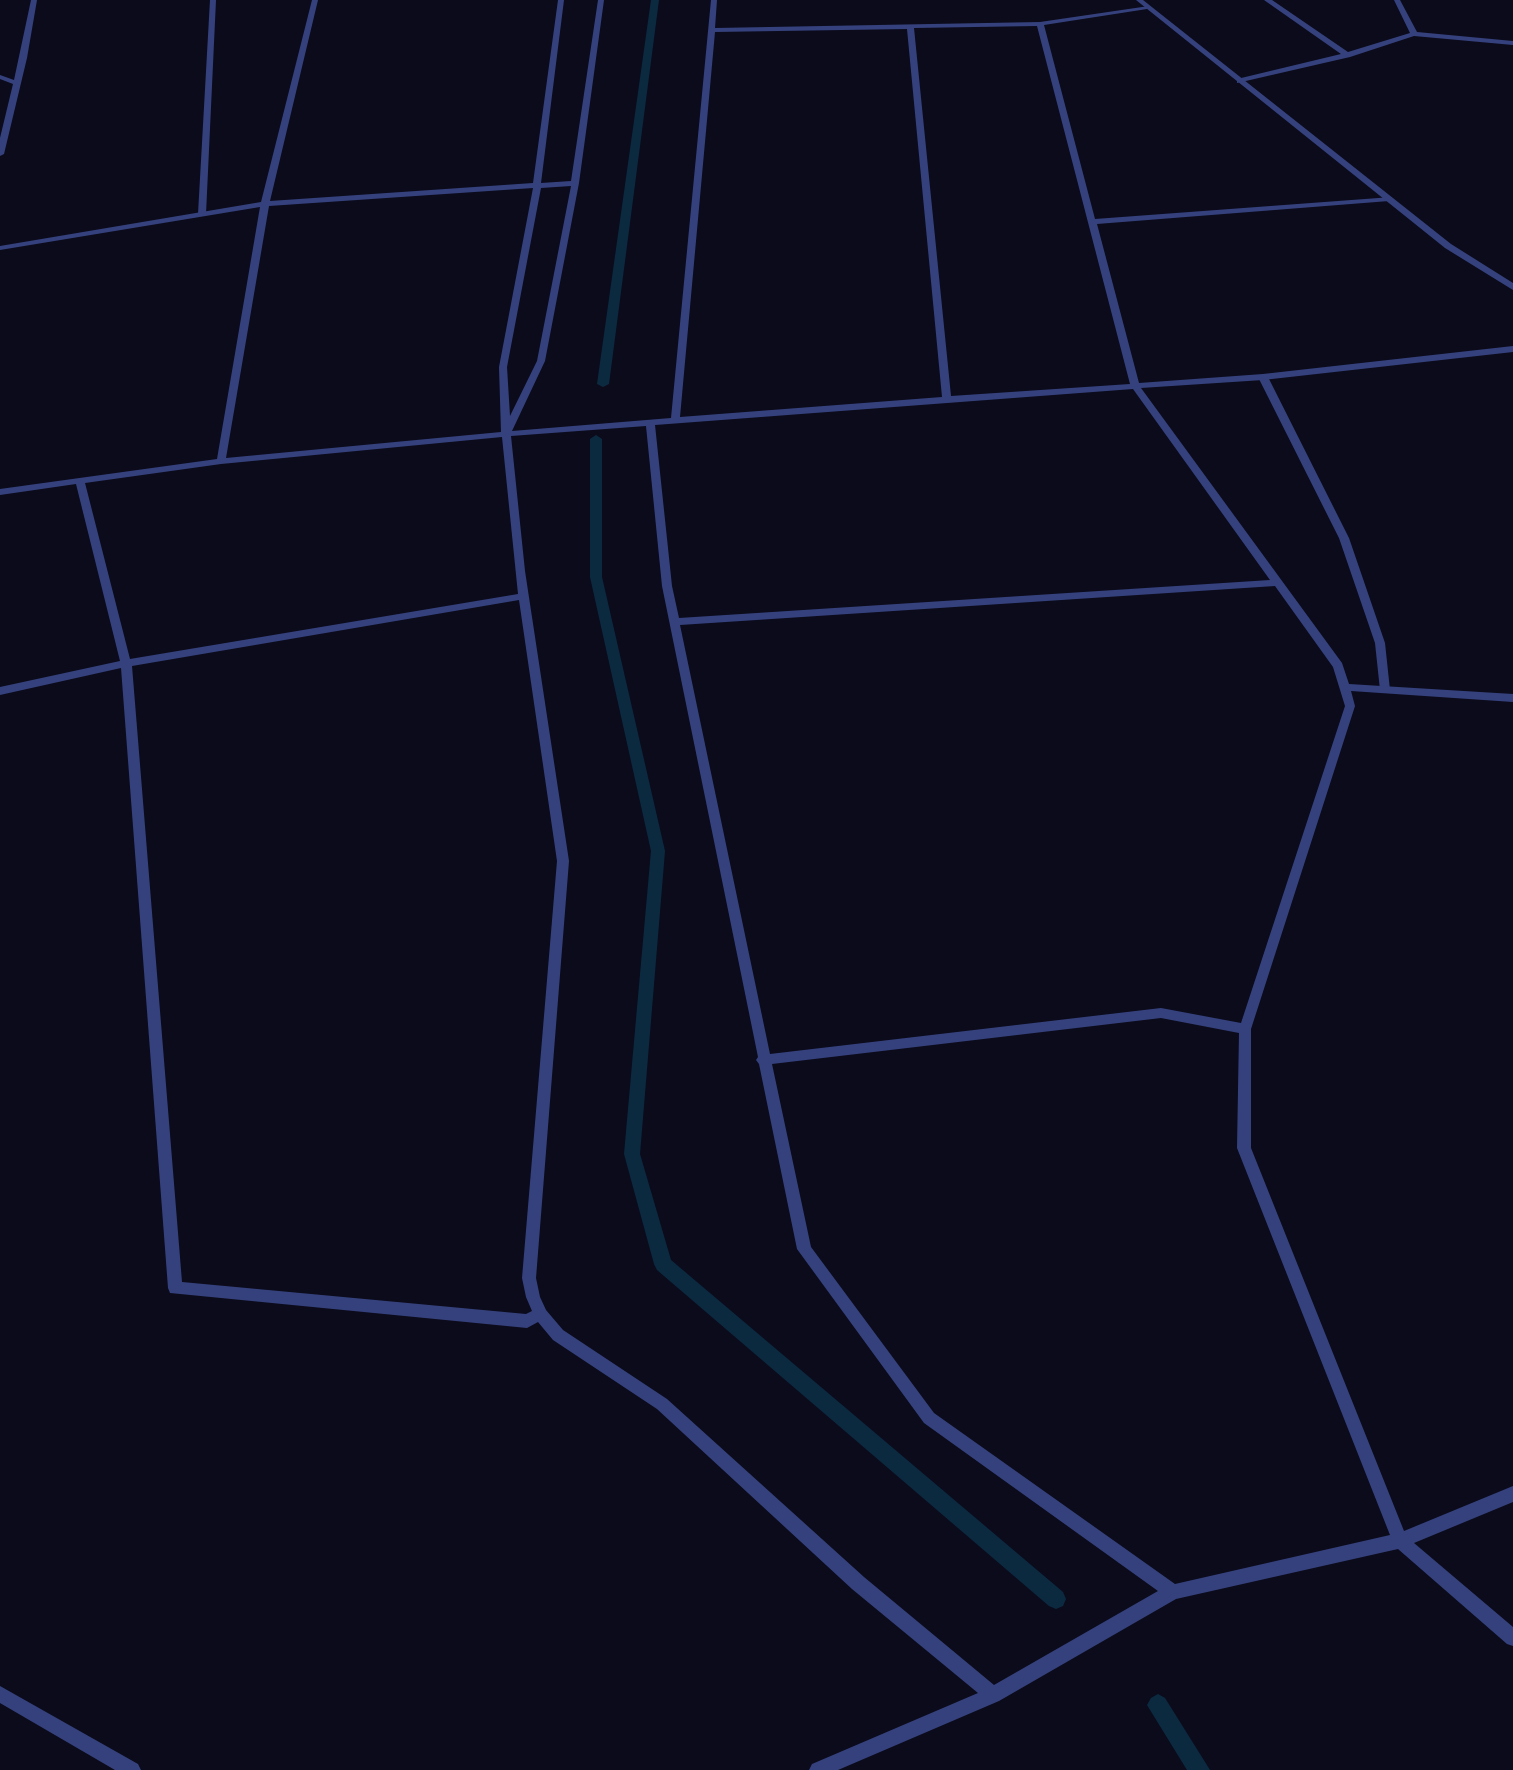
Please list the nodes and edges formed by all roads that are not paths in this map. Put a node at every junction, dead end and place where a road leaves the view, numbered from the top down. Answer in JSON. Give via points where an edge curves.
{"nodes":[{"id":1,"x":34,"y":0,"type":"edge"},
{"id":2,"x":213,"y":0,"type":"edge"},
{"id":3,"x":315,"y":0,"type":"edge"},
{"id":4,"x":561,"y":0,"type":"edge"},
{"id":5,"x":600,"y":0,"type":"edge"},
{"id":6,"x":714,"y":0,"type":"edge"},
{"id":7,"x":1139,"y":0,"type":"edge"},
{"id":8,"x":1267,"y":0,"type":"edge"},
{"id":9,"x":1397,"y":0,"type":"edge"},
{"id":10,"x":1147,"y":7,"type":"junction"},
{"id":11,"x":1040,"y":24,"type":"junction"},
{"id":12,"x":910,"y":25,"type":"junction"},
{"id":13,"x":712,"y":30,"type":"junction"},
{"id":14,"x":1414,"y":34,"type":"junction"},
{"id":15,"x":1513,"y":43,"type":"edge"},
{"id":16,"x":1347,"y":55,"type":"junction"},
{"id":17,"x":0,"y":77,"type":"edge"},
{"id":18,"x":1240,"y":81,"type":"junction"},
{"id":19,"x":17,"y":83,"type":"junction"},
{"id":20,"x":0,"y":154,"type":"edge"},
{"id":21,"x":575,"y":183,"type":"junction"},
{"id":22,"x":537,"y":186,"type":"junction"},
{"id":23,"x":1389,"y":200,"type":"junction"},
{"id":24,"x":265,"y":204,"type":"junction"},
{"id":25,"x":202,"y":214,"type":"junction"},
{"id":26,"x":1091,"y":222,"type":"junction"},
{"id":27,"x":0,"y":248,"type":"edge"},
{"id":28,"x":1513,"y":287,"type":"edge"},
{"id":29,"x":1513,"y":349,"type":"edge"},
{"id":30,"x":1263,"y":377,"type":"junction"},
{"id":31,"x":1135,"y":386,"type":"junction"},
{"id":32,"x":947,"y":399,"type":"junction"},
{"id":33,"x":675,"y":421,"type":"junction"},
{"id":34,"x":650,"y":423,"type":"junction"},
{"id":35,"x":506,"y":434,"type":"junction"},
{"id":36,"x":221,"y":460,"type":"junction"},
{"id":37,"x":80,"y":481,"type":"junction"},
{"id":38,"x":0,"y":492,"type":"edge"},
{"id":39,"x":1277,"y":583,"type":"junction"},
{"id":40,"x":524,"y":596,"type":"junction"},
{"id":41,"x":675,"y":622,"type":"junction"},
{"id":42,"x":126,"y":663,"type":"junction"},
{"id":43,"x":1344,"y":687,"type":"junction"},
{"id":44,"x":1385,"y":690,"type":"junction"},
{"id":45,"x":0,"y":691,"type":"edge"},
{"id":46,"x":1513,"y":698,"type":"edge"},
{"id":47,"x":1245,"y":1029,"type":"junction"},
{"id":48,"x":763,"y":1060,"type":"junction"},
{"id":49,"x":540,"y":1314,"type":"junction"},
{"id":50,"x":1513,"y":1494,"type":"edge"},
{"id":51,"x":1400,"y":1541,"type":"junction"},
{"id":52,"x":1173,"y":1592,"type":"junction"},
{"id":53,"x":1513,"y":1638,"type":"edge"},
{"id":54,"x":0,"y":1694,"type":"edge"},
{"id":55,"x":993,"y":1695,"type":"junction"},
{"id":56,"x":132,"y":1770,"type":"edge"},
{"id":57,"x":818,"y":1770,"type":"edge"}],
"edges":[{"from":1,"to":19,"type":"street"},
{"from":2,"to":25,"type":"street"},
{"from":3,"to":24,"type":"street"},
{"from":4,"to":22,"type":"street"},
{"from":5,"to":21,"type":"street"},
{"from":6,"to":13,"type":"street"},
{"from":7,"to":10,"type":"street"},
{"from":8,"to":16,"type":"street"},
{"from":9,"to":14,"type":"street"},
{"from":10,"to":11,"type":"street"},
{"from":10,"to":18,"type":"street"},
{"from":11,"to":12,"type":"street"},
{"from":11,"to":26,"type":"street"},
{"from":12,"to":13,"type":"street"},
{"from":12,"to":32,"type":"street"},
{"from":13,"to":33,"type":"street"},
{"from":14,"to":15,"type":"street"},
{"from":14,"to":16,"type":"street"},
{"from":16,"to":18,"type":"street"},
{"from":17,"to":19,"type":"street"},
{"from":18,"to":23,"type":"street"},
{"from":19,"to":20,"type":"street"},
{"from":21,"to":22,"type":"street"},
{"from":21,"to":35,"type":"street","via":[[541,362]]},
{"from":22,"to":24,"type":"street"},
{"from":22,"to":35,"type":"street","via":[[503,367]]},
{"from":23,"to":26,"type":"street"},
{"from":23,"to":28,"type":"street","via":[[1448,246]]},
{"from":24,"to":25,"type":"street"},
{"from":24,"to":36,"type":"street"},
{"from":25,"to":27,"type":"street"},
{"from":26,"to":31,"type":"street"},
{"from":29,"to":30,"type":"street"},
{"from":30,"to":31,"type":"street"},
{"from":30,"to":44,"type":"street","via":[[1344,538],[1380,643]]},
{"from":31,"to":32,"type":"street"},
{"from":31,"to":39,"type":"street"},
{"from":32,"to":33,"type":"street"},
{"from":33,"to":34,"type":"street"},
{"from":34,"to":35,"type":"street"},
{"from":34,"to":41,"type":"street","via":[[667,586]]},
{"from":35,"to":36,"type":"street"},
{"from":35,"to":40,"type":"street"},
{"from":36,"to":37,"type":"street"},
{"from":37,"to":38,"type":"street"},
{"from":37,"to":42,"type":"street"},
{"from":39,"to":41,"type":"street"},
{"from":39,"to":43,"type":"street","via":[[1338,666]]},
{"from":40,"to":42,"type":"street"},
{"from":40,"to":49,"type":"street","via":[[563,861],[529,1278]]},
{"from":41,"to":48,"type":"street"},
{"from":42,"to":45,"type":"street"},
{"from":42,"to":49,"type":"street","via":[[175,1288],[527,1321]]},
{"from":43,"to":44,"type":"street"},
{"from":43,"to":47,"type":"street","via":[[1350,706]]},
{"from":44,"to":46,"type":"street"},
{"from":47,"to":48,"type":"street","via":[[1161,1013]]},
{"from":47,"to":51,"type":"street","via":[[1244,1148]]},
{"from":48,"to":52,"type":"street","via":[[804,1249],[929,1418]]},
{"from":49,"to":55,"type":"street","via":[[558,1335],[662,1404],[858,1583]]},
{"from":50,"to":51,"type":"street"},
{"from":51,"to":52,"type":"street"},
{"from":51,"to":53,"type":"street"},
{"from":52,"to":55,"type":"street"},
{"from":54,"to":56,"type":"street"},
{"from":55,"to":57,"type":"street"}]}
